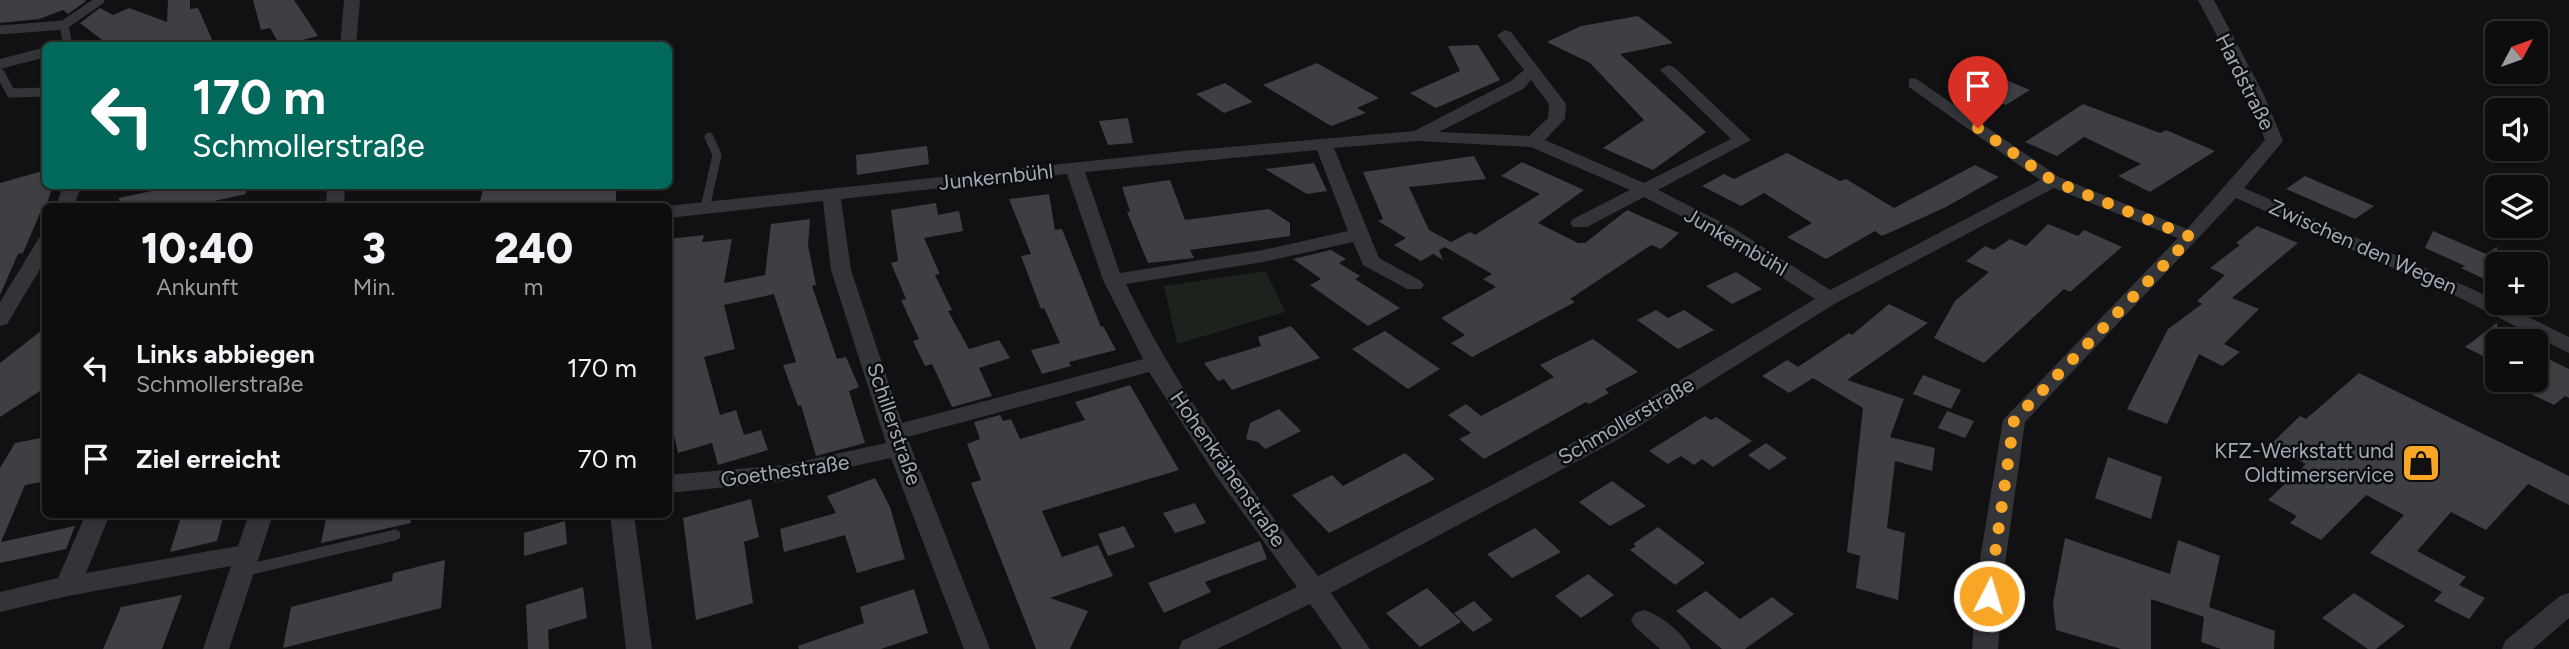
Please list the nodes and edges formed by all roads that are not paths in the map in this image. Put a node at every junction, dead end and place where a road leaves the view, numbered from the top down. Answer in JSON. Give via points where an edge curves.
{"nodes":[{"id":1,"x":100,"y":0,"type":"edge"},
{"id":2,"x":352,"y":0,"type":"edge"},
{"id":3,"x":2206,"y":0,"type":"edge"},
{"id":4,"x":64,"y":25,"type":"junction"},
{"id":5,"x":0,"y":30,"type":"edge"},
{"id":6,"x":1505,"y":35,"type":"dead end"},
{"id":7,"x":67,"y":42,"type":"edge"},
{"id":8,"x":348,"y":42,"type":"edge"},
{"id":9,"x":42,"y":53,"type":"edge"},
{"id":10,"x":0,"y":64,"type":"edge"},
{"id":11,"x":1533,"y":70,"type":"junction"},
{"id":12,"x":1668,"y":70,"type":"dead end"},
{"id":13,"x":0,"y":73,"type":"edge"},
{"id":14,"x":1915,"y":83,"type":"dead end"},
{"id":15,"x":42,"y":93,"type":"edge"},
{"id":16,"x":1417,"y":136,"type":"junction"},
{"id":17,"x":709,"y":137,"type":"dead end"},
{"id":18,"x":1534,"y":142,"type":"junction"},
{"id":19,"x":1324,"y":145,"type":"junction"},
{"id":20,"x":1074,"y":168,"type":"junction"},
{"id":21,"x":2053,"y":181,"type":"junction"},
{"id":22,"x":1642,"y":189,"type":"junction"},
{"id":23,"x":2231,"y":189,"type":"junction"},
{"id":24,"x":831,"y":194,"type":"junction"},
{"id":25,"x":705,"y":208,"type":"junction"},
{"id":26,"x":672,"y":212,"type":"edge"},
{"id":27,"x":1580,"y":223,"type":"dead end"},
{"id":28,"x":1357,"y":234,"type":"junction"},
{"id":29,"x":2191,"y":237,"type":"junction"},
{"id":30,"x":42,"y":248,"type":"edge"},
{"id":31,"x":1113,"y":280,"type":"junction"},
{"id":32,"x":1414,"y":285,"type":"dead end"},
{"id":33,"x":8,"y":297,"type":"edge"},
{"id":34,"x":1829,"y":299,"type":"junction"},
{"id":35,"x":0,"y":319,"type":"edge"},
{"id":36,"x":2569,"y":346,"type":"edge"},
{"id":37,"x":1156,"y":363,"type":"junction"},
{"id":38,"x":898,"y":440,"type":"junction"},
{"id":39,"x":672,"y":484,"type":"edge"},
{"id":40,"x":96,"y":518,"type":"edge"},
{"id":41,"x":260,"y":518,"type":"edge"},
{"id":42,"x":623,"y":518,"type":"edge"},
{"id":43,"x":395,"y":535,"type":"dead end"},
{"id":44,"x":247,"y":562,"type":"junction"},
{"id":45,"x":68,"y":586,"type":"junction"},
{"id":46,"x":1315,"y":590,"type":"junction"},
{"id":47,"x":0,"y":602,"type":"edge"},
{"id":48,"x":2569,"y":603,"type":"edge"},
{"id":49,"x":1644,"y":620,"type":"dead end"},
{"id":50,"x":1988,"y":648,"type":"edge"},
{"id":51,"x":216,"y":649,"type":"edge"},
{"id":52,"x":639,"y":649,"type":"edge"},
{"id":53,"x":976,"y":649,"type":"edge"},
{"id":54,"x":1192,"y":649,"type":"edge"},
{"id":55,"x":1357,"y":649,"type":"edge"},
{"id":56,"x":1678,"y":649,"type":"edge"},
{"id":57,"x":2515,"y":649,"type":"edge"}],
"edges":[{"from":1,"to":4,"type":"lane"},
{"from":2,"to":8,"type":"street"},
{"from":3,"to":23,"type":"street","name":"Hardstraße","via":[[2256,95],[2274,141]]},
{"from":4,"to":5,"type":"lane"},
{"from":4,"to":7,"type":"lane"},
{"from":6,"to":11,"type":"street"},
{"from":9,"to":10,"type":"street"},
{"from":11,"to":16,"type":"street","name":"Junkernbühl","via":[[1517,85]]},
{"from":11,"to":18,"type":"street","via":[[1558,104],[1556,119]]},
{"from":12,"to":22,"type":"street","via":[[1742,140]]},
{"from":13,"to":15,"type":"lane","via":[[11,93]]},
{"from":14,"to":21,"type":"street"},
{"from":16,"to":18,"type":"street","name":"Junkernbühl"},
{"from":16,"to":19,"type":"street","name":"Junkernbühl"},
{"from":17,"to":25,"type":"lane","via":[[717,155]]},
{"from":18,"to":22,"type":"street","name":"Junkernbühl"},
{"from":19,"to":20,"type":"street","name":"Junkernbühl"},
{"from":19,"to":28,"type":"street"},
{"from":20,"to":24,"type":"street","name":"Junkernbühl"},
{"from":20,"to":31,"type":"street","name":"Hohenkrähenstraße"},
{"from":21,"to":29,"type":"street"},
{"from":21,"to":34,"type":"street","name":"Schmollerstraße"},
{"from":22,"to":27,"type":"street"},
{"from":22,"to":34,"type":"street","name":"Junkernbühl","via":[[1726,232]]},
{"from":23,"to":29,"type":"street","name":"Hardstraße"},
{"from":23,"to":36,"type":"street","name":"Zwischen den Wegen","via":[[2465,293]]},
{"from":24,"to":25,"type":"street","name":"Junkernbühl"},
{"from":24,"to":38,"type":"street","name":"Schillerstraße","via":[[841,270]]},
{"from":25,"to":26,"type":"street","name":"Junkernbühl"},
{"from":28,"to":31,"type":"street","via":[[1263,256]]},
{"from":28,"to":32,"type":"street","via":[[1370,261]]},
{"from":29,"to":50,"type":"street","name":"Hardstraße","via":[[2014,420],[1991,571]]},
{"from":30,"to":33,"type":"street"},
{"from":31,"to":37,"type":"street","name":"Hohenkrähenstraße"},
{"from":33,"to":35,"type":"street"},
{"from":34,"to":46,"type":"street","name":"Schmollerstraße","via":[[1609,434]]},
{"from":37,"to":38,"type":"street","name":"Goethestraße"},
{"from":37,"to":46,"type":"street","name":"Hohenkrähenstraße","via":[[1216,458]]},
{"from":38,"to":39,"type":"street","name":"Goethestraße","via":[[838,466],[747,480]]},
{"from":38,"to":53,"type":"street","name":"Schillerstraße"},
{"from":40,"to":45,"type":"street"},
{"from":41,"to":44,"type":"street"},
{"from":42,"to":52,"type":"street"},
{"from":43,"to":44,"type":"lane"},
{"from":44,"to":45,"type":"street"},
{"from":44,"to":51,"type":"street"},
{"from":45,"to":47,"type":"street"},
{"from":46,"to":54,"type":"street","name":"Schmollerstraße"},
{"from":46,"to":55,"type":"street","name":"Hohenkrähenstraße"},
{"from":48,"to":57,"type":"street"},
{"from":49,"to":56,"type":"street"}]}
